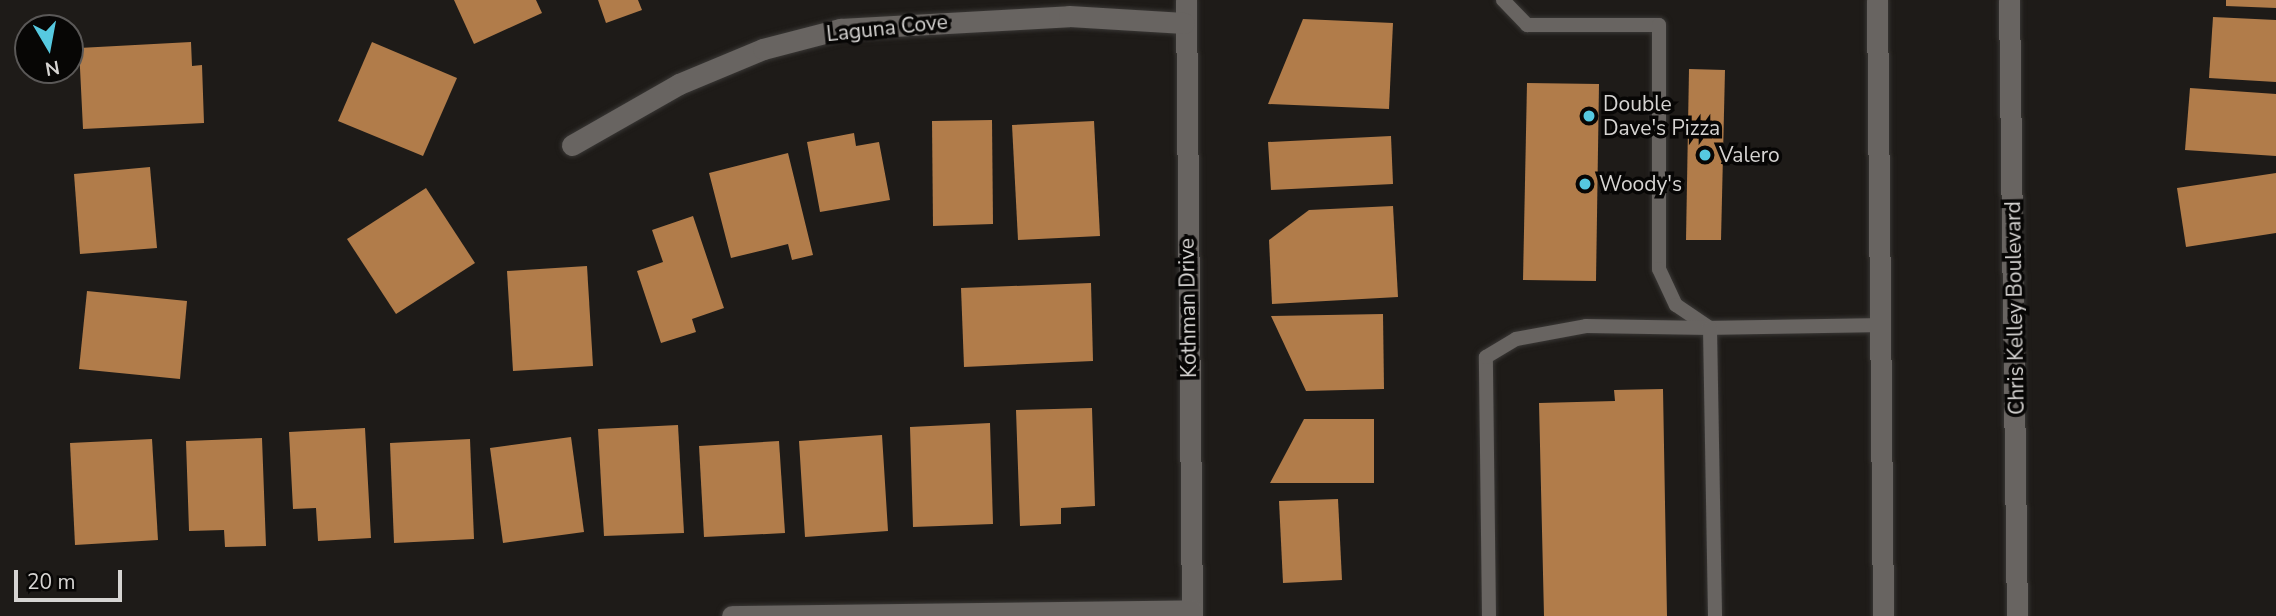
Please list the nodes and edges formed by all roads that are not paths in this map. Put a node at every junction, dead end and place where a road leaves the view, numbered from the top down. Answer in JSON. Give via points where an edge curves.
{"nodes":[{"id":1,"x":1186,"y":0,"type":"edge"},
{"id":2,"x":1503,"y":0,"type":"edge"},
{"id":3,"x":1877,"y":0,"type":"edge"},
{"id":4,"x":2009,"y":0,"type":"edge"},
{"id":5,"x":1184,"y":23,"type":"junction"},
{"id":6,"x":572,"y":145,"type":"dead end"},
{"id":7,"x":1878,"y":325,"type":"junction"},
{"id":8,"x":1710,"y":328,"type":"junction"},
{"id":9,"x":1192,"y":613,"type":"edge"},
{"id":10,"x":732,"y":616,"type":"edge"},
{"id":11,"x":1489,"y":616,"type":"edge"},
{"id":12,"x":1716,"y":616,"type":"edge"},
{"id":13,"x":1882,"y":616,"type":"edge"},
{"id":14,"x":2017,"y":616,"type":"edge"}],
"edges":[{"from":1,"to":5,"type":"street","name":"Kothman Drive"},
{"from":2,"to":8,"type":"lane","via":[[1527,25],[1659,25],[1659,269],[1676,305]]},
{"from":3,"to":7,"type":"street"},
{"from":4,"to":14,"type":"street","name":"Chris Kelley Boulevard"},
{"from":5,"to":6,"type":"street","name":"Laguna Cove","via":[[1069,16],[840,29],[763,49],[679,84]]},
{"from":5,"to":9,"type":"street","name":"Kothman Drive"},
{"from":7,"to":8,"type":"lane"},
{"from":7,"to":13,"type":"street"},
{"from":8,"to":11,"type":"lane","via":[[1586,326],[1516,339],[1486,356]]},
{"from":8,"to":12,"type":"lane"},
{"from":9,"to":10,"type":"street"}]}
